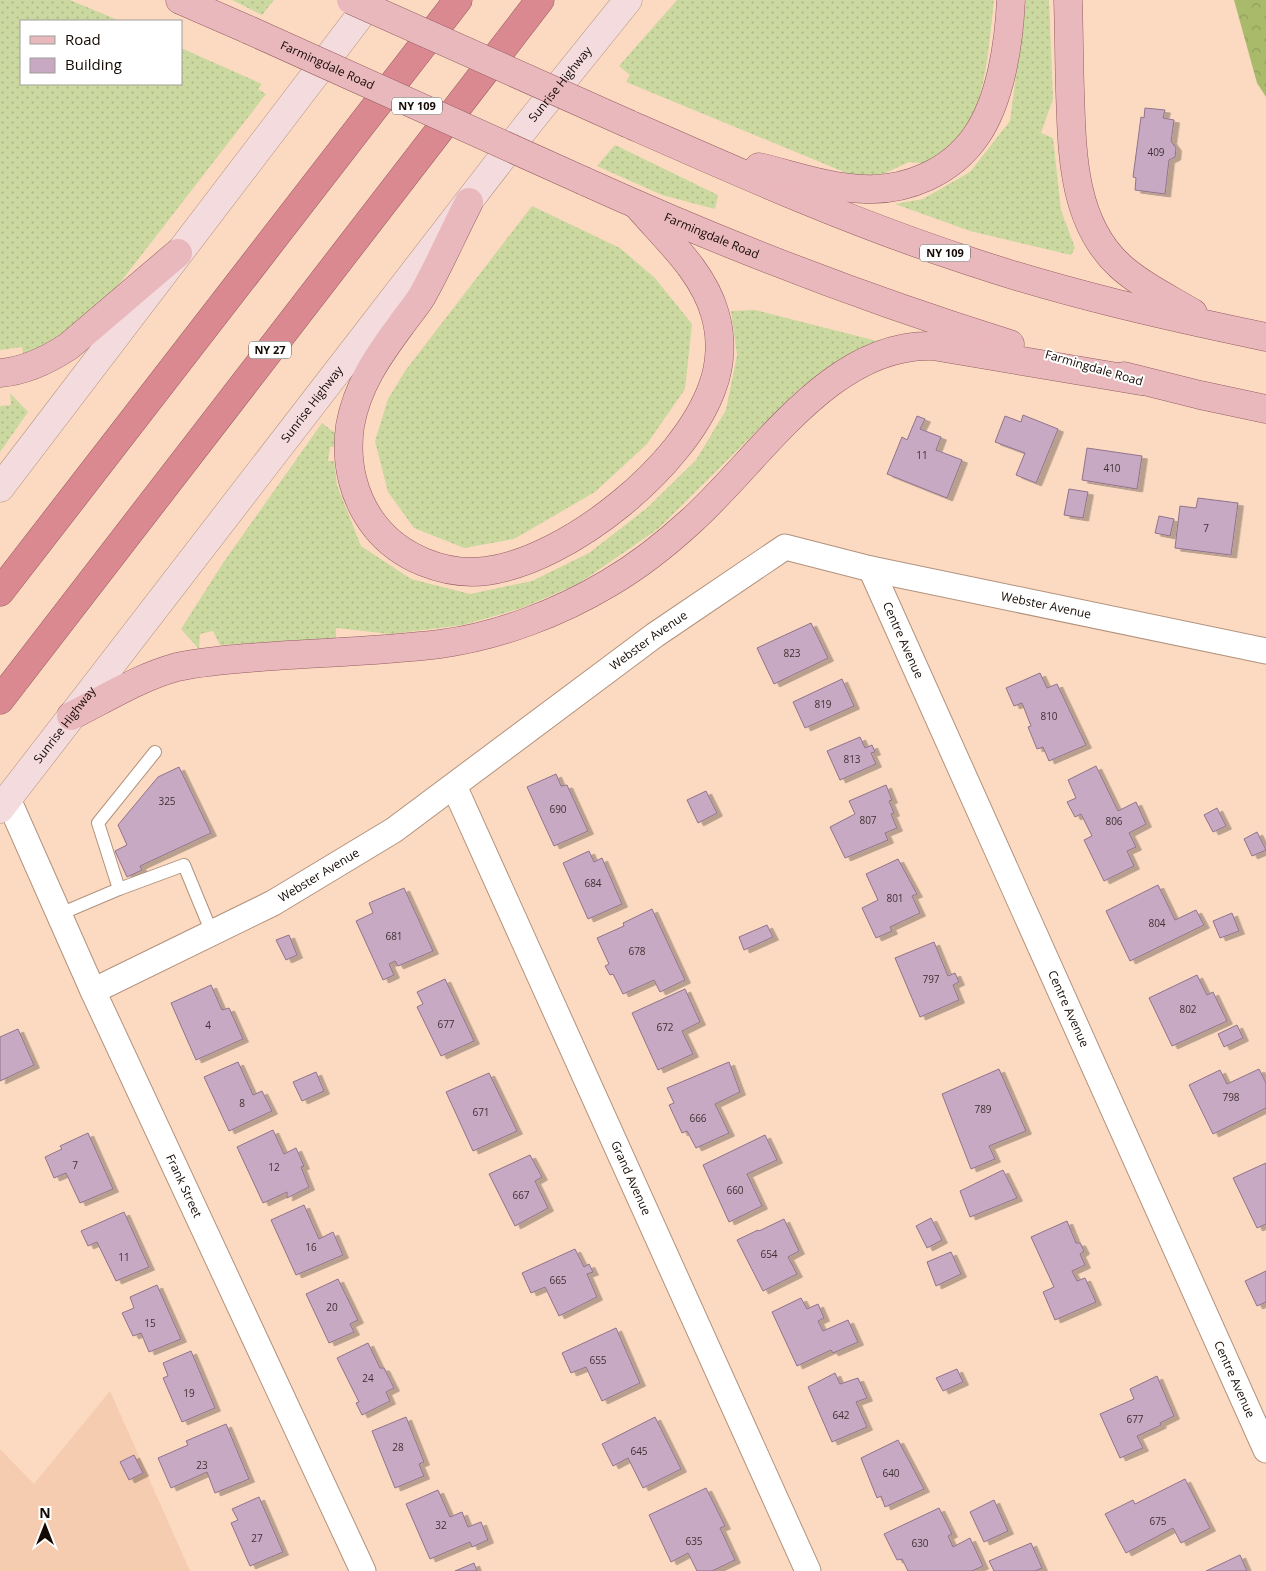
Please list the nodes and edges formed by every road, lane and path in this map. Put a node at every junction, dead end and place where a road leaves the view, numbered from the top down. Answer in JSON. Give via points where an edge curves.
{"nodes":[{"id":1,"x":351,"y":0,"type":"edge"},
{"id":2,"x":372,"y":0,"type":"edge"},
{"id":3,"x":458,"y":0,"type":"edge"},
{"id":4,"x":540,"y":0,"type":"edge"},
{"id":5,"x":628,"y":0,"type":"edge"},
{"id":6,"x":1011,"y":0,"type":"edge"},
{"id":7,"x":1068,"y":0,"type":"edge"},
{"id":8,"x":182,"y":2,"type":"edge"},
{"id":9,"x":682,"y":147,"type":"junction"},
{"id":10,"x":469,"y":202,"type":"junction"},
{"id":11,"x":637,"y":205,"type":"junction"},
{"id":12,"x":178,"y":253,"type":"junction"},
{"id":13,"x":1219,"y":327,"type":"junction"},
{"id":14,"x":1266,"y":336,"type":"edge"},
{"id":15,"x":0,"y":373,"type":"edge"},
{"id":16,"x":1141,"y":381,"type":"junction"},
{"id":17,"x":1266,"y":409,"type":"edge"},
{"id":18,"x":0,"y":488,"type":"edge"},
{"id":19,"x":871,"y":569,"type":"junction"},
{"id":20,"x":0,"y":592,"type":"edge"},
{"id":21,"x":1266,"y":651,"type":"edge"},
{"id":22,"x":0,"y":700,"type":"edge"},
{"id":23,"x":71,"y":716,"type":"junction"},
{"id":24,"x":155,"y":752,"type":"dead end"},
{"id":25,"x":454,"y":786,"type":"junction"},
{"id":26,"x":4,"y":804,"type":"edge"},
{"id":27,"x":119,"y":889,"type":"junction"},
{"id":28,"x":60,"y":914,"type":"junction"},
{"id":29,"x":212,"y":933,"type":"junction"},
{"id":30,"x":93,"y":991,"type":"junction"},
{"id":31,"x":1266,"y":1450,"type":"edge"},
{"id":32,"x":363,"y":1571,"type":"edge"},
{"id":33,"x":808,"y":1571,"type":"edge"}],
"edges":[{"from":1,"to":9,"type":"main road","number":"NY 109","bridge":true},
{"from":2,"to":12,"type":"main road"},
{"from":3,"to":20,"type":"highway"},
{"from":4,"to":22,"type":"highway","number":"NY 27"},
{"from":5,"to":10,"type":"main road","name":"Sunrise Highway"},
{"from":6,"to":9,"type":"main road","via":[[1000,74],[986,117],[965,149],[928,177],[887,188],[849,188]]},
{"from":7,"to":13,"type":"main road","via":[[1075,170],[1090,222],[1107,252],[1133,277]]},
{"from":8,"to":11,"type":"main road","name":"Farmingdale Road","number":"NY 109","bridge":true},
{"from":9,"to":13,"type":"main road","number":"NY 109","via":[[814,204],[966,260],[1066,291]]},
{"from":10,"to":11,"type":"main road","via":[[421,298],[373,363],[352,415],[349,446],[355,491],[380,533],[422,561],[470,572],[514,565],[588,528],[665,462],[692,429],[706,402],[717,372],[720,344],[708,293],[700,278]]},
{"from":10,"to":23,"type":"main road","name":"Sunrise Highway"},
{"from":11,"to":16,"type":"main road","name":"Farmingdale Road","number":"NY 109","via":[[796,270],[949,324]]},
{"from":12,"to":15,"type":"main road","via":[[69,346],[29,367]]},
{"from":12,"to":18,"type":"main road"},
{"from":13,"to":14,"type":"main road","number":"NY 109"},
{"from":16,"to":17,"type":"main road","name":"Farmingdale Road","number":"NY 109"},
{"from":16,"to":23,"type":"main road","via":[[933,346],[893,350],[864,361],[834,379],[797,412],[692,521],[652,553],[609,583],[559,608],[503,629],[442,644],[229,660],[176,668],[135,683]]},
{"from":19,"to":21,"type":"street","name":"Webster Avenue"},
{"from":19,"to":25,"type":"street","name":"Webster Avenue","via":[[785,546],[656,635]]},
{"from":19,"to":31,"type":"street","name":"Centre Avenue"},
{"from":23,"to":26,"type":"main road","name":"Sunrise Highway"},
{"from":24,"to":27,"type":"lane","via":[[98,823]]},
{"from":25,"to":29,"type":"street","name":"Webster Avenue","via":[[386,835],[273,903]]},
{"from":25,"to":33,"type":"street","name":"Grand Avenue"},
{"from":26,"to":28,"type":"street","name":"Frank Street"},
{"from":27,"to":28,"type":"lane"},
{"from":27,"to":29,"type":"lane","via":[[184,865]]},
{"from":28,"to":30,"type":"street","name":"Frank Street"},
{"from":29,"to":30,"type":"street","name":"Webster Avenue"},
{"from":30,"to":32,"type":"street","name":"Frank Street"}]}
